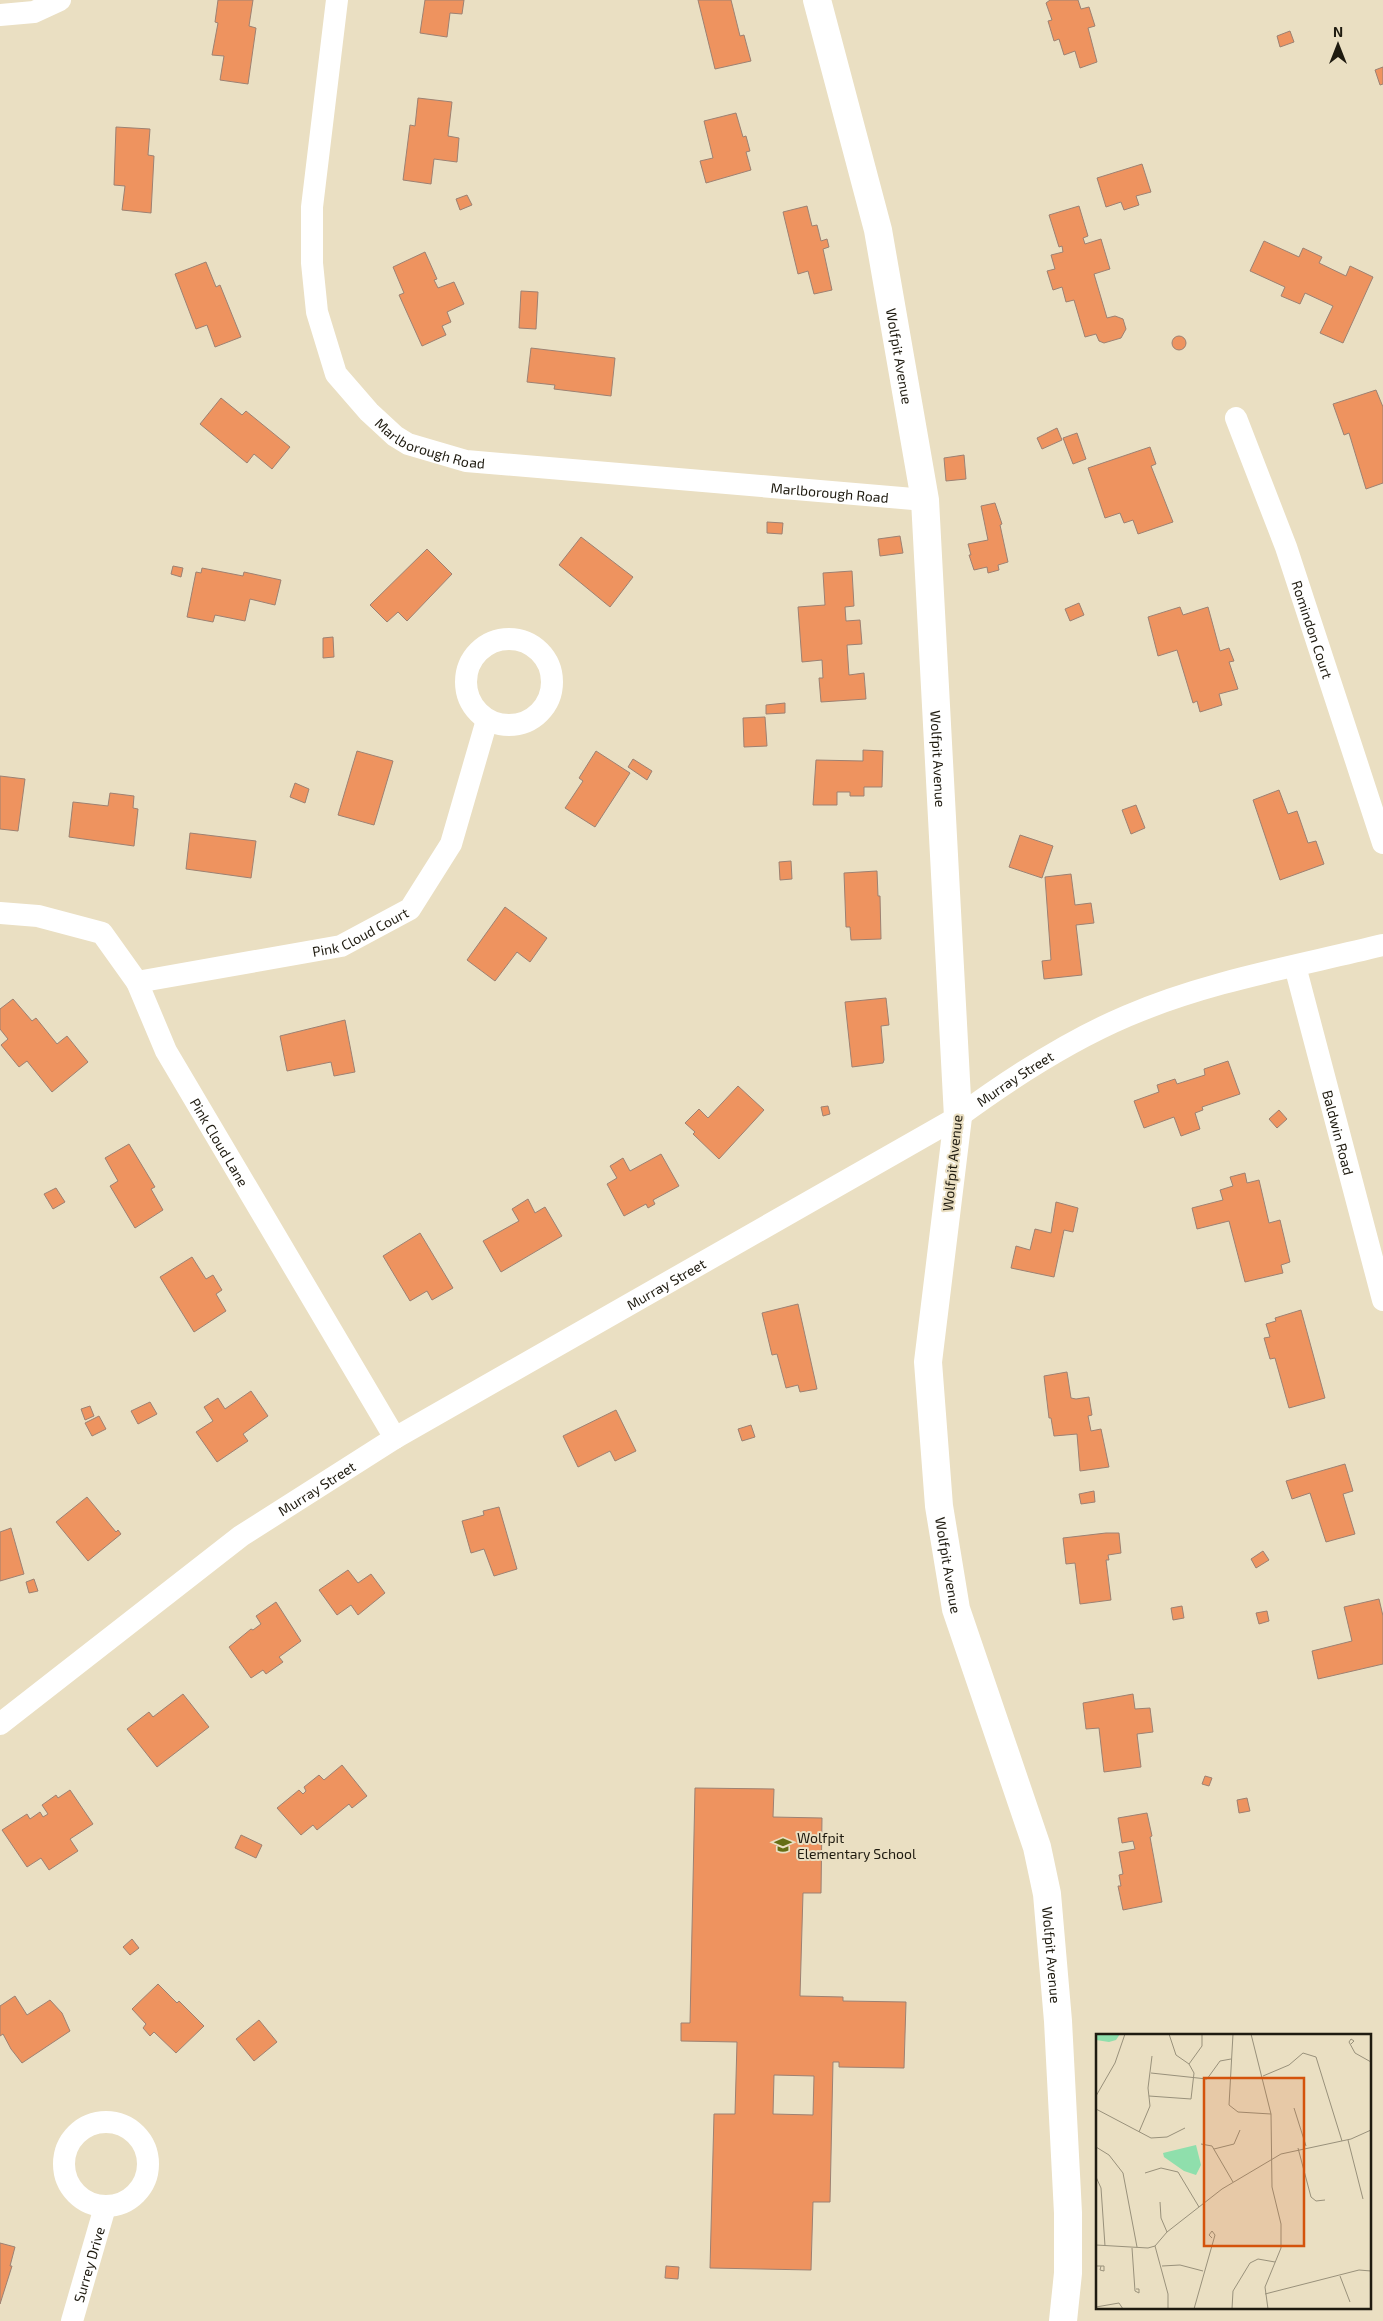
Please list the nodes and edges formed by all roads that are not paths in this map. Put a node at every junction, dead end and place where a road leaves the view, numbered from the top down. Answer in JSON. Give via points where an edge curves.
{"nodes":[{"id":1,"x":60,"y":0,"type":"edge"},
{"id":2,"x":337,"y":0,"type":"edge"},
{"id":3,"x":816,"y":0,"type":"edge"},
{"id":4,"x":0,"y":15,"type":"edge"},
{"id":5,"x":1236,"y":418,"type":"dead end"},
{"id":6,"x":925,"y":500,"type":"junction"},
{"id":7,"x":487,"y":720,"type":"dead end"},
{"id":8,"x":1383,"y":843,"type":"edge"},
{"id":9,"x":0,"y":913,"type":"edge"},
{"id":10,"x":1383,"y":945,"type":"edge"},
{"id":11,"x":1295,"y":966,"type":"junction"},
{"id":12,"x":137,"y":982,"type":"junction"},
{"id":13,"x":958,"y":1117,"type":"junction"},
{"id":14,"x":1383,"y":1300,"type":"edge"},
{"id":15,"x":395,"y":1438,"type":"junction"},
{"id":16,"x":0,"y":1724,"type":"edge"},
{"id":17,"x":105,"y":2207,"type":"dead end"},
{"id":18,"x":72,"y":2321,"type":"edge"},
{"id":19,"x":1064,"y":2321,"type":"edge"}],
"edges":[{"from":1,"to":4,"type":"street","via":[[34,12]]},
{"from":2,"to":6,"type":"street","name":"Marlborough Road","via":[[312,207],[312,263],[317,312],[336,374],[368,412],[395,436],[408,444],[466,461]]},
{"from":3,"to":6,"type":"street","name":"Wolfpit Avenue","via":[[878,230]]},
{"from":5,"to":8,"type":"street","name":"Romindon Court","via":[[1286,547]]},
{"from":6,"to":13,"type":"street","name":"Wolfpit Avenue"},
{"from":7,"to":12,"type":"street","name":"Pink Cloud Court","via":[[451,844],[410,909],[341,946]]},
{"from":9,"to":12,"type":"street","name":"Pink Cloud Lane","via":[[38,916],[102,933]]},
{"from":10,"to":11,"type":"street","name":"Murray Street"},
{"from":11,"to":13,"type":"street","name":"Murray Street","via":[[1200,990],[1119,1019],[1018,1074]]},
{"from":11,"to":14,"type":"street","name":"Baldwin Road"},
{"from":12,"to":15,"type":"street","name":"Pink Cloud Lane","via":[[166,1050]]},
{"from":13,"to":15,"type":"street","name":"Murray Street"},
{"from":13,"to":19,"type":"street","name":"Wolfpit Avenue","via":[[928,1362],[939,1506],[956,1609],[1037,1847],[1047,1894],[1068,2213]]},
{"from":15,"to":16,"type":"street","name":"Murray Street","via":[[240,1536]]},
{"from":17,"to":18,"type":"street","name":"Surrey Drive"}]}
